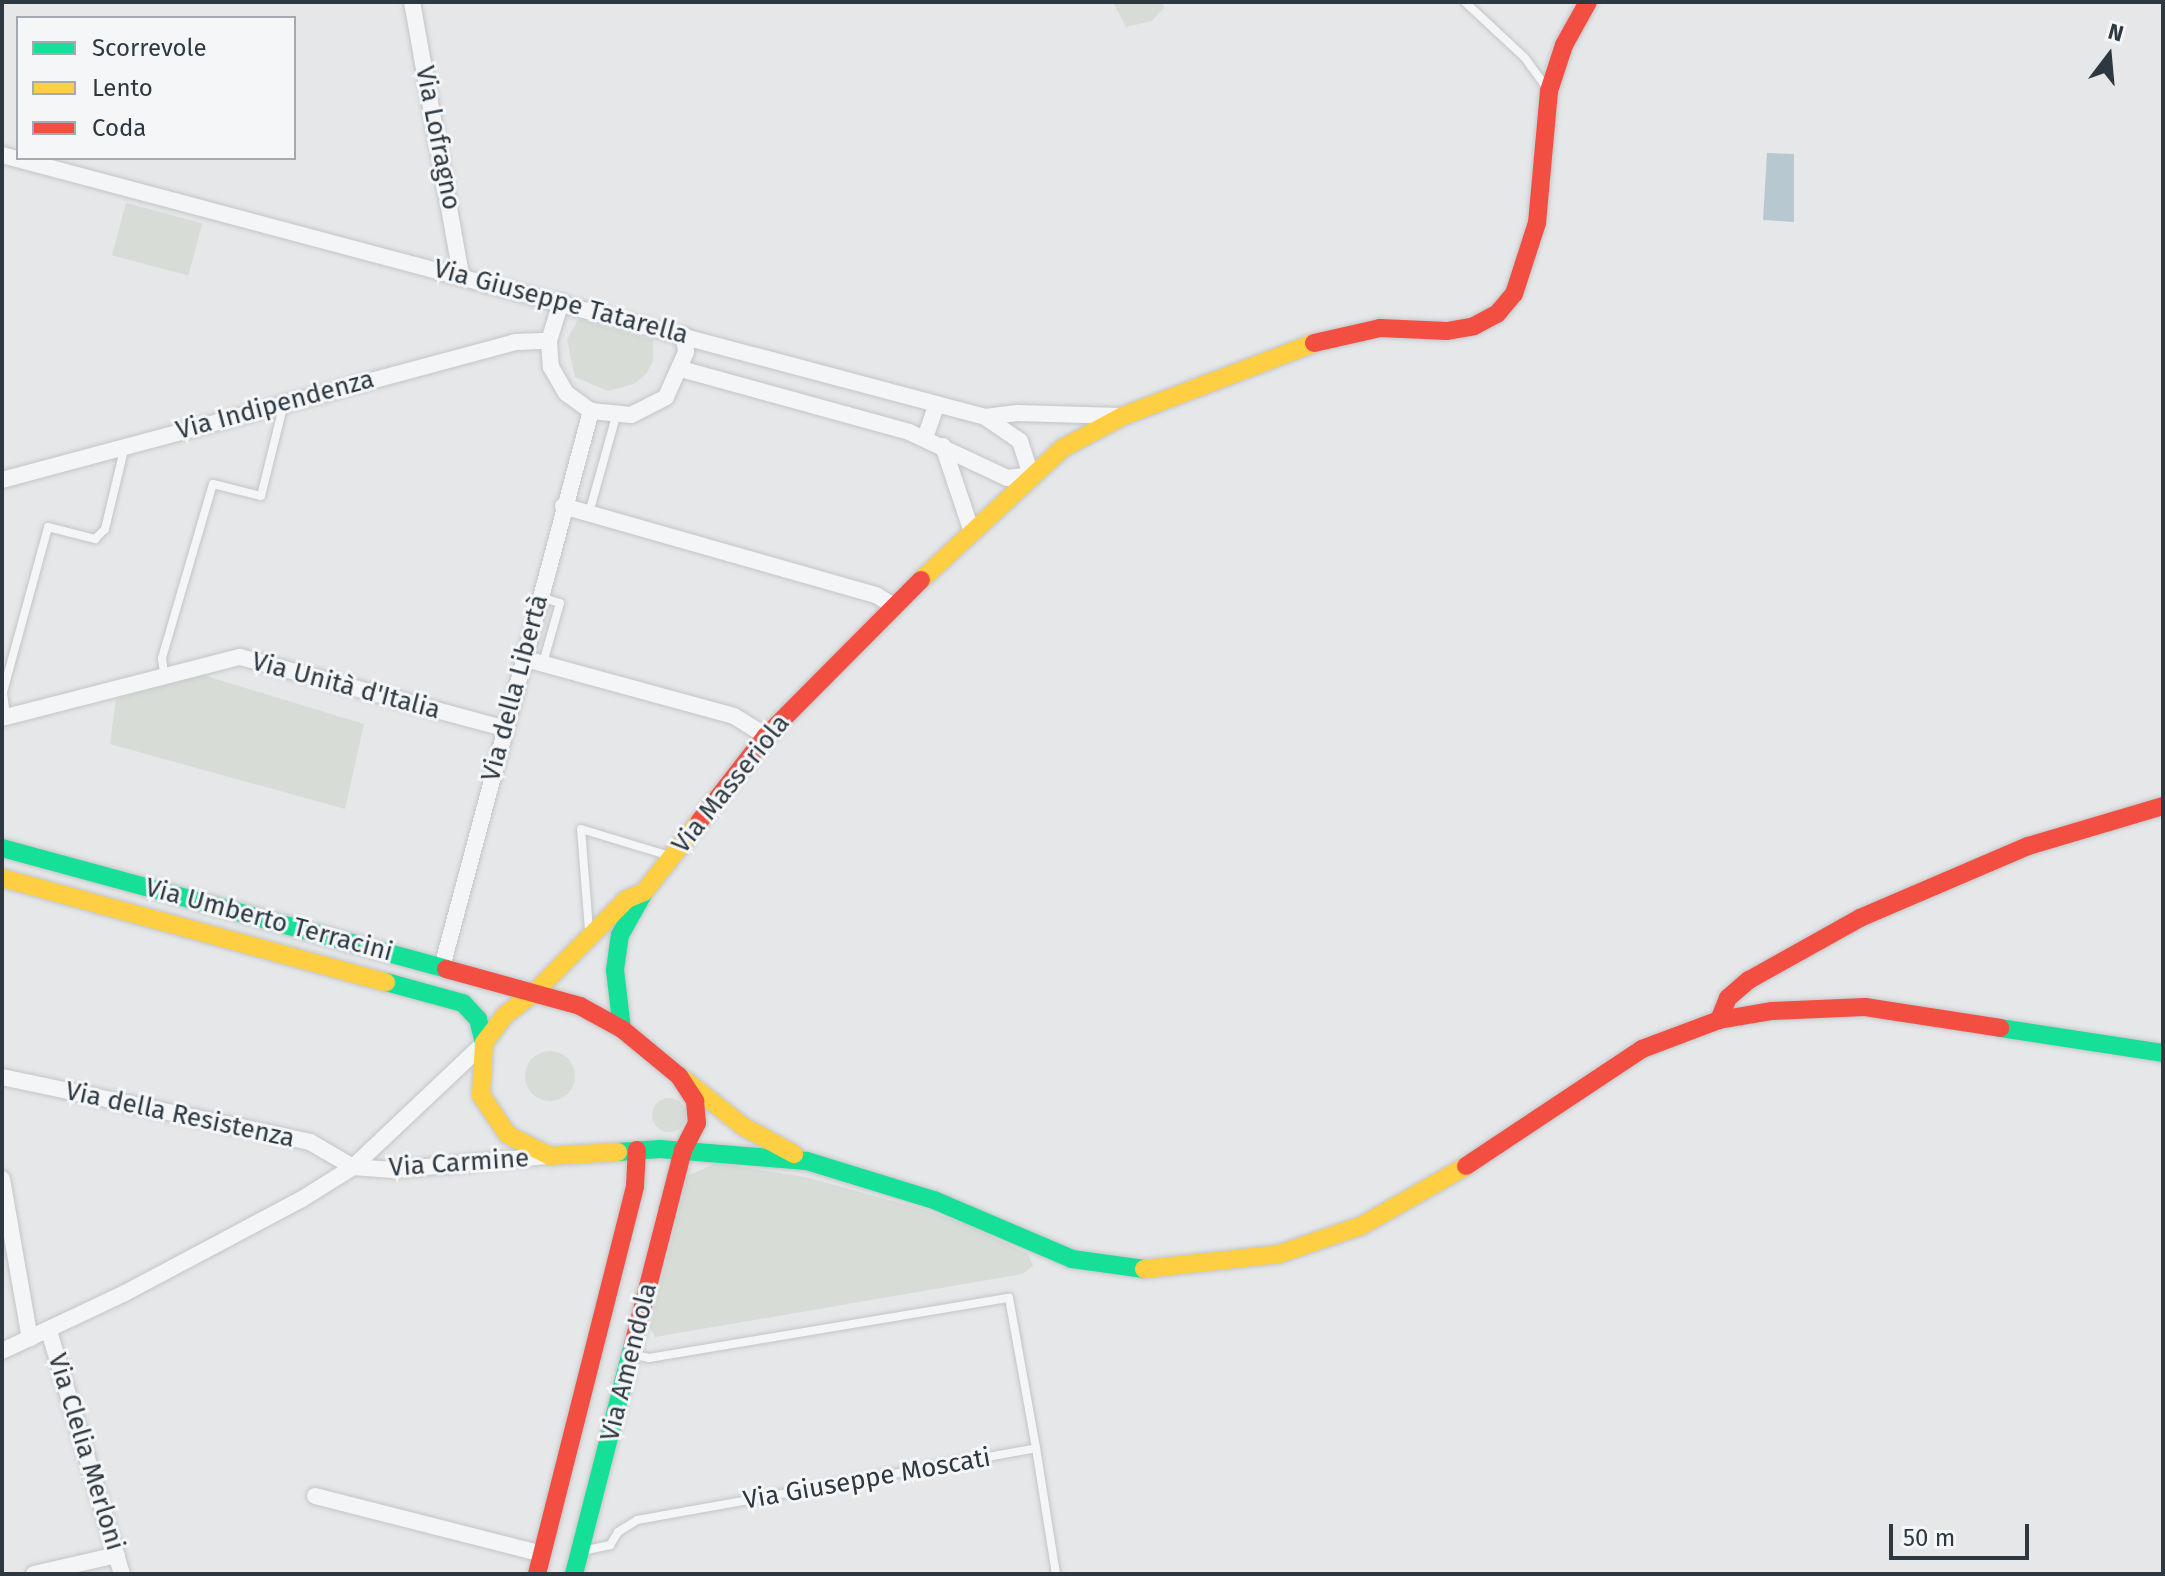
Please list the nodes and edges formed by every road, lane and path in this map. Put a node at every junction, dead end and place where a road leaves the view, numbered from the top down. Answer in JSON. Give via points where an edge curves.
{"nodes":[{"id":1,"x":412,"y":2,"type":"edge"},
{"id":2,"x":1465,"y":2,"type":"edge"},
{"id":3,"x":1588,"y":2,"type":"edge"},
{"id":4,"x":1549,"y":91,"type":"junction"},
{"id":5,"x":21,"y":160,"type":"edge"},
{"id":6,"x":461,"y":275,"type":"junction"},
{"id":7,"x":561,"y":302,"type":"junction"},
{"id":8,"x":684,"y":335,"type":"junction"},
{"id":9,"x":549,"y":341,"type":"junction"},
{"id":10,"x":681,"y":369,"type":"junction"},
{"id":11,"x":284,"y":402,"type":"junction"},
{"id":12,"x":937,"y":404,"type":"junction"},
{"id":13,"x":591,"y":411,"type":"junction"},
{"id":14,"x":616,"y":416,"type":"junction"},
{"id":15,"x":1123,"y":416,"type":"junction"},
{"id":16,"x":985,"y":417,"type":"junction"},
{"id":17,"x":925,"y":438,"type":"junction"},
{"id":18,"x":125,"y":445,"type":"junction"},
{"id":19,"x":943,"y":446,"type":"junction"},
{"id":20,"x":1031,"y":475,"type":"junction"},
{"id":21,"x":2,"y":480,"type":"edge"},
{"id":22,"x":563,"y":506,"type":"junction"},
{"id":23,"x":589,"y":513,"type":"junction"},
{"id":24,"x":972,"y":532,"type":"junction"},
{"id":25,"x":539,"y":597,"type":"junction"},
{"id":26,"x":894,"y":606,"type":"junction"},
{"id":27,"x":522,"y":658,"type":"junction"},
{"id":28,"x":543,"y":664,"type":"junction"},
{"id":29,"x":164,"y":674,"type":"junction"},
{"id":30,"x":4,"y":717,"type":"edge"},
{"id":31,"x":504,"y":728,"type":"junction"},
{"id":32,"x":766,"y":736,"type":"junction"},
{"id":33,"x":2163,"y":806,"type":"edge"},
{"id":34,"x":2,"y":848,"type":"edge"},
{"id":35,"x":673,"y":856,"type":"junction"},
{"id":36,"x":2,"y":878,"type":"edge"},
{"id":37,"x":644,"y":892,"type":"junction"},
{"id":38,"x":590,"y":935,"type":"junction"},
{"id":39,"x":442,"y":967,"type":"junction"},
{"id":40,"x":535,"y":992,"type":"junction"},
{"id":41,"x":1719,"y":1020,"type":"junction"},
{"id":42,"x":622,"y":1029,"type":"junction"},
{"id":43,"x":484,"y":1043,"type":"junction"},
{"id":44,"x":2163,"y":1053,"type":"edge"},
{"id":45,"x":679,"y":1076,"type":"junction"},
{"id":46,"x":2,"y":1077,"type":"edge"},
{"id":47,"x":637,"y":1150,"type":"junction"},
{"id":48,"x":683,"y":1150,"type":"junction"},
{"id":49,"x":550,"y":1156,"type":"junction"},
{"id":50,"x":807,"y":1161,"type":"junction"},
{"id":51,"x":353,"y":1167,"type":"junction"},
{"id":52,"x":2,"y":1179,"type":"edge"},
{"id":53,"x":49,"y":1331,"type":"junction"},
{"id":54,"x":30,"y":1339,"type":"junction"},
{"id":55,"x":2,"y":1351,"type":"edge"},
{"id":56,"x":631,"y":1354,"type":"junction"},
{"id":57,"x":1036,"y":1448,"type":"junction"},
{"id":58,"x":315,"y":1496,"type":"dead end"},
{"id":59,"x":582,"y":1551,"type":"junction"},
{"id":60,"x":542,"y":1554,"type":"junction"},
{"id":61,"x":117,"y":1555,"type":"junction"},
{"id":62,"x":34,"y":1574,"type":"edge"},
{"id":63,"x":122,"y":1574,"type":"edge"},
{"id":64,"x":537,"y":1574,"type":"edge"},
{"id":65,"x":574,"y":1574,"type":"edge"},
{"id":66,"x":1056,"y":1574,"type":"edge"}],
"edges":[{"from":1,"to":6,"type":"street","name":"Via Lofragno"},
{"from":2,"to":4,"type":"lane","via":[[1525,58]]},
{"from":3,"to":4,"type":"street","name":"Via Masseriola","via":[[1564,45]]},
{"from":4,"to":15,"type":"street","name":"Via Masseriola","via":[[1537,223],[1514,294],[1497,314],[1447,331],[1380,328],[1335,335]]},
{"from":5,"to":6,"type":"street","name":"Via Giuseppe Tatarella"},
{"from":6,"to":7,"type":"street","name":"Via Giuseppe Tatarella"},
{"from":7,"to":8,"type":"street","name":"Via Giuseppe Tatarella"},
{"from":7,"to":9,"type":"street"},
{"from":8,"to":10,"type":"street"},
{"from":8,"to":12,"type":"street","name":"Via Giuseppe Tatarella"},
{"from":9,"to":11,"type":"street","name":"Via Indipendenza","via":[[516,342]]},
{"from":9,"to":13,"type":"street","via":[[551,367],[566,393]]},
{"from":10,"to":14,"type":"street","via":[[666,397],[644,412]]},
{"from":10,"to":17,"type":"street"},
{"from":11,"to":18,"type":"street","name":"Via Indipendenza"},
{"from":11,"to":29,"type":"lane","via":[[261,496],[213,484],[162,658]]},
{"from":12,"to":16,"type":"street","name":"Via Giuseppe Tatarella"},
{"from":12,"to":17,"type":"street"},
{"from":13,"to":14,"type":"street"},
{"from":13,"to":22,"type":"street","name":"Via della Libertà"},
{"from":14,"to":23,"type":"lane"},
{"from":15,"to":16,"type":"street","name":"Via Giuseppe Tatarella"},
{"from":15,"to":20,"type":"street","name":"Via Masseriola","via":[[1078,437]]},
{"from":16,"to":20,"type":"street","via":[[1020,441]]},
{"from":17,"to":19,"type":"street"},
{"from":18,"to":21,"type":"street","name":"Via Indipendenza"},
{"from":18,"to":30,"type":"lane","via":[[105,529],[95,539],[48,527],[3,692]]},
{"from":19,"to":20,"type":"street","via":[[1007,478]]},
{"from":19,"to":24,"type":"street"},
{"from":20,"to":24,"type":"street","name":"Via Masseriola"},
{"from":22,"to":23,"type":"street"},
{"from":22,"to":25,"type":"street","name":"Via della Libertà"},
{"from":23,"to":26,"type":"street","via":[[876,595]]},
{"from":24,"to":26,"type":"street","name":"Via Masseriola"},
{"from":25,"to":27,"type":"street","name":"Via della Libertà"},
{"from":25,"to":28,"type":"lane","via":[[560,603]]},
{"from":26,"to":32,"type":"street","name":"Via Masseriola"},
{"from":27,"to":28,"type":"street"},
{"from":27,"to":31,"type":"street","name":"Via della Libertà"},
{"from":28,"to":32,"type":"street","via":[[734,716]]},
{"from":29,"to":30,"type":"street","name":"Via Unità d'Italia"},
{"from":29,"to":31,"type":"street","name":"Via Unità d'Italia","via":[[240,657]]},
{"from":31,"to":39,"type":"street","name":"Via della Libertà"},
{"from":32,"to":35,"type":"street","name":"Via Masseriola"},
{"from":33,"to":41,"type":"street","via":[[2028,846],[1860,918],[1749,980],[1728,998]]},
{"from":34,"to":39,"type":"street","name":"Via Umberto Terracini"},
{"from":35,"to":37,"type":"street","name":"Via Masseriola"},
{"from":35,"to":38,"type":"lane","via":[[581,829]]},
{"from":36,"to":43,"type":"street","name":"Via Umberto Terracini","via":[[463,1003],[478,1019]]},
{"from":37,"to":38,"type":"street","name":"Via Masseriola","via":[[627,899]]},
{"from":37,"to":42,"type":"street","via":[[620,935],[615,970]]},
{"from":38,"to":40,"type":"street","name":"Via Masseriola"},
{"from":39,"to":40,"type":"street","name":"Via Umberto Terracini"},
{"from":40,"to":42,"type":"street","via":[[580,1006]]},
{"from":40,"to":43,"type":"street","name":"Via Masseriola","via":[[505,1015]]},
{"from":41,"to":44,"type":"street","via":[[1772,1011],[1865,1007]]},
{"from":41,"to":50,"type":"street","via":[[1642,1049],[1413,1199],[1361,1226],[1279,1254],[1153,1269],[1088,1264],[934,1200]]},
{"from":42,"to":45,"type":"street"},
{"from":43,"to":49,"type":"street","via":[[481,1095],[491,1116],[508,1135]]},
{"from":43,"to":51,"type":"street","name":"Via Masseriola"},
{"from":45,"to":48,"type":"street","via":[[695,1101],[697,1123]]},
{"from":45,"to":50,"type":"street","via":[[744,1127]]},
{"from":46,"to":51,"type":"street","name":"Via della Resistenza","via":[[310,1142]]},
{"from":47,"to":48,"type":"street","name":"Via Carmine"},
{"from":47,"to":49,"type":"street","name":"Via Carmine"},
{"from":47,"to":60,"type":"street","name":"Via Amendola","via":[[635,1186]]},
{"from":48,"to":50,"type":"street","name":"Via Carmine"},
{"from":48,"to":56,"type":"street","name":"Via Amendola"},
{"from":49,"to":51,"type":"street","name":"Via Carmine","via":[[393,1170]]},
{"from":51,"to":53,"type":"street","name":"Via Carmine"},
{"from":52,"to":54,"type":"street"},
{"from":53,"to":54,"type":"street","name":"Via Carmine"},
{"from":53,"to":61,"type":"street","name":"Via Clelia Merloni"},
{"from":54,"to":55,"type":"street","name":"Via Carmine"},
{"from":56,"to":57,"type":"lane","via":[[649,1358],[1009,1298]]},
{"from":56,"to":59,"type":"street","name":"Via Amendola"},
{"from":57,"to":59,"type":"lane","name":"Via Giuseppe Moscati","via":[[637,1520],[618,1532],[610,1545]]},
{"from":57,"to":66,"type":"lane"},
{"from":58,"to":60,"type":"street"},
{"from":59,"to":65,"type":"street","name":"Via Amendola"},
{"from":60,"to":64,"type":"street","name":"Via Amendola"},
{"from":61,"to":62,"type":"street"},
{"from":61,"to":63,"type":"street","name":"Via Clelia Merloni"}]}
